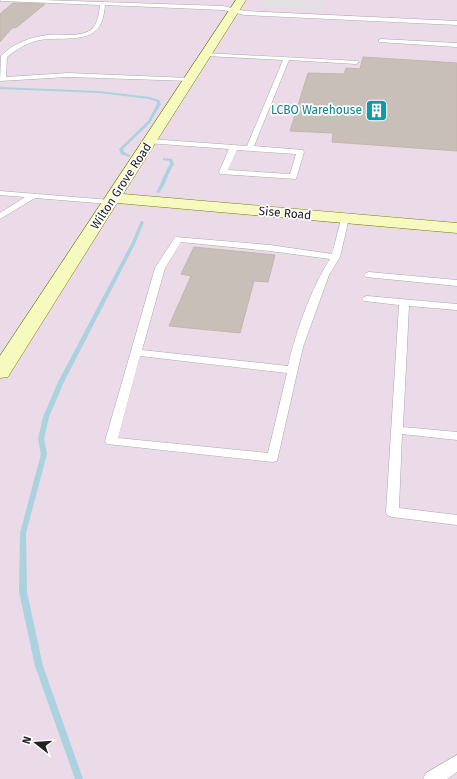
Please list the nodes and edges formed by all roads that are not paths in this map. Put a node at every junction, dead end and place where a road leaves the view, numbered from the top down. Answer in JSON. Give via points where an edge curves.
{"nodes":[{"id":1,"x":1,"y":0,"type":"edge"},
{"id":2,"x":159,"y":0,"type":"edge"},
{"id":3,"x":103,"y":4,"type":"junction"},
{"id":4,"x":237,"y":5,"type":"edge"},
{"id":5,"x":156,"y":6,"type":"junction"},
{"id":6,"x":457,"y":23,"type":"edge"},
{"id":7,"x":381,"y":41,"type":"dead end"},
{"id":8,"x":457,"y":45,"type":"edge"},
{"id":9,"x":206,"y":54,"type":"junction"},
{"id":10,"x":287,"y":58,"type":"junction"},
{"id":11,"x":356,"y":62,"type":"dead end"},
{"id":12,"x":2,"y":79,"type":"edge"},
{"id":13,"x":189,"y":80,"type":"junction"},
{"id":14,"x":150,"y":141,"type":"junction"},
{"id":15,"x":234,"y":147,"type":"junction"},
{"id":16,"x":250,"y":148,"type":"junction"},
{"id":17,"x":0,"y":194,"type":"edge"},
{"id":18,"x":33,"y":196,"type":"junction"},
{"id":19,"x":111,"y":200,"type":"junction"},
{"id":20,"x":0,"y":218,"type":"edge"},
{"id":21,"x":345,"y":218,"type":"junction"},
{"id":22,"x":457,"y":228,"type":"edge"},
{"id":23,"x":336,"y":257,"type":"junction"},
{"id":24,"x":369,"y":276,"type":"dead end"},
{"id":25,"x":457,"y":283,"type":"edge"},
{"id":26,"x":367,"y":299,"type":"dead end"},
{"id":27,"x":404,"y":303,"type":"junction"},
{"id":28,"x":457,"y":307,"type":"edge"},
{"id":29,"x":137,"y":353,"type":"junction"},
{"id":30,"x":292,"y":370,"type":"junction"},
{"id":31,"x":0,"y":372,"type":"edge"},
{"id":32,"x":397,"y":430,"type":"junction"},
{"id":33,"x":457,"y":436,"type":"edge"},
{"id":34,"x":457,"y":520,"type":"edge"},
{"id":35,"x":457,"y":763,"type":"edge"},
{"id":36,"x":432,"y":779,"type":"edge"}],
"edges":[{"from":1,"to":3,"type":"lane"},
{"from":2,"to":5,"type":"lane"},
{"from":3,"to":5,"type":"lane"},
{"from":3,"to":12,"type":"lane","via":[[101,20],[90,33],[32,39],[15,47],[4,56]]},
{"from":4,"to":5,"type":"lane","via":[[223,8]]},
{"from":4,"to":6,"type":"lane","via":[[245,13]]},
{"from":4,"to":9,"type":"main road","name":"Wilton Grove Road"},
{"from":7,"to":8,"type":"lane"},
{"from":9,"to":10,"type":"lane"},
{"from":9,"to":13,"type":"main road","name":"Wilton Grove Road"},
{"from":10,"to":11,"type":"lane"},
{"from":10,"to":16,"type":"lane"},
{"from":12,"to":13,"type":"lane","via":[[68,75]]},
{"from":13,"to":14,"type":"main road","name":"Wilton Grove Road"},
{"from":14,"to":15,"type":"lane"},
{"from":14,"to":19,"type":"main road","name":"Wilton Grove Road"},
{"from":15,"to":16,"type":"lane"},
{"from":15,"to":16,"type":"lane","via":[[223,172],[293,177],[300,152]]},
{"from":17,"to":18,"type":"lane"},
{"from":18,"to":19,"type":"lane"},
{"from":18,"to":20,"type":"lane"},
{"from":19,"to":21,"type":"main road","name":"Sise Road"},
{"from":19,"to":31,"type":"main road","name":"Wilton Grove Road"},
{"from":21,"to":22,"type":"main road","name":"Sise Road"},
{"from":21,"to":23,"type":"lane"},
{"from":23,"to":29,"type":"lane","via":[[178,239],[160,268]]},
{"from":23,"to":30,"type":"lane","via":[[324,275]]},
{"from":24,"to":25,"type":"lane"},
{"from":26,"to":27,"type":"lane"},
{"from":27,"to":28,"type":"lane"},
{"from":27,"to":32,"type":"lane"},
{"from":29,"to":30,"type":"lane"},
{"from":29,"to":30,"type":"lane","via":[[111,441],[273,458]]},
{"from":32,"to":33,"type":"lane"},
{"from":32,"to":34,"type":"lane","via":[[392,512]]},
{"from":35,"to":36,"type":"lane"}]}
